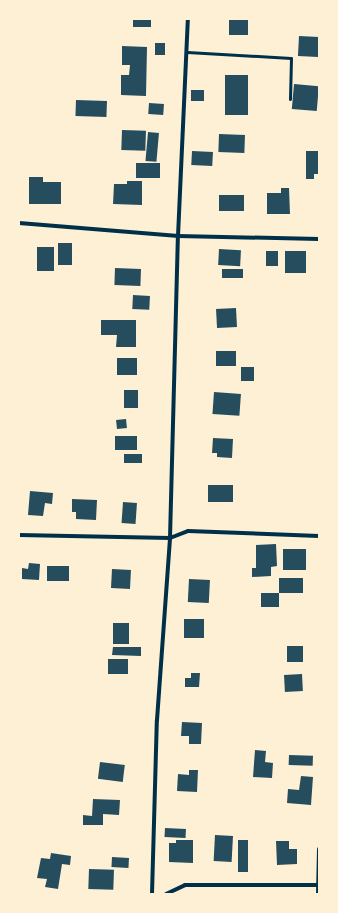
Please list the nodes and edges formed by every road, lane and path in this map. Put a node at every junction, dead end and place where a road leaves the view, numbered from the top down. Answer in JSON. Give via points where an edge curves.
{"nodes":[{"id":1,"x":188,"y":19,"type":"edge"},
{"id":2,"x":187,"y":52,"type":"junction"},
{"id":3,"x":290,"y":99,"type":"dead end"},
{"id":4,"x":19,"y":223,"type":"edge"},
{"id":5,"x":178,"y":236,"type":"junction"},
{"id":6,"x":319,"y":239,"type":"edge"},
{"id":7,"x":19,"y":535,"type":"edge"},
{"id":8,"x":319,"y":536,"type":"edge"},
{"id":9,"x":170,"y":538,"type":"junction"},
{"id":10,"x":319,"y":849,"type":"edge"},
{"id":11,"x":318,"y":885,"type":"edge"},
{"id":12,"x":152,"y":894,"type":"edge"},
{"id":13,"x":166,"y":894,"type":"edge"},
{"id":14,"x":318,"y":894,"type":"edge"}],
"edges":[{"from":1,"to":2,"type":"street"},
{"from":2,"to":3,"type":"lane","via":[[291,58]]},
{"from":2,"to":5,"type":"street"},
{"from":4,"to":5,"type":"street"},
{"from":5,"to":6,"type":"street"},
{"from":5,"to":9,"type":"street"},
{"from":7,"to":9,"type":"street"},
{"from":8,"to":9,"type":"street","via":[[188,531]]},
{"from":9,"to":12,"type":"street","via":[[157,720]]},
{"from":10,"to":11,"type":"street"},
{"from":11,"to":13,"type":"street","via":[[185,884]]},
{"from":11,"to":14,"type":"street"}]}
